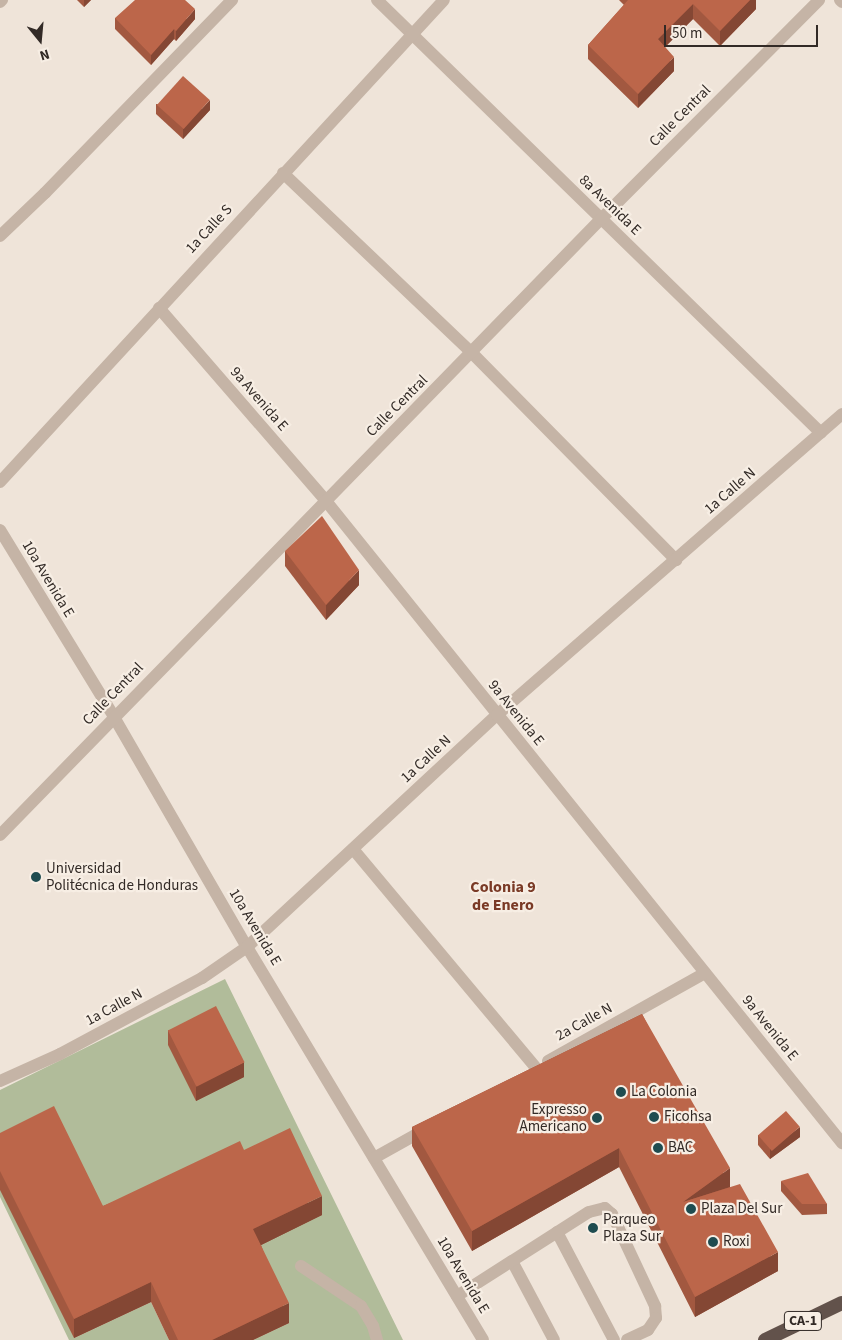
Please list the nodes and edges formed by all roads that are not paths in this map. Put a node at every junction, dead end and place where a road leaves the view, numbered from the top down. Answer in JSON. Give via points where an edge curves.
{"nodes":[{"id":1,"x":232,"y":0,"type":"edge"},
{"id":2,"x":377,"y":0,"type":"edge"},
{"id":3,"x":444,"y":0,"type":"edge"},
{"id":4,"x":819,"y":0,"type":"edge"},
{"id":5,"x":411,"y":34,"type":"junction"},
{"id":6,"x":283,"y":173,"type":"junction"},
{"id":7,"x":601,"y":219,"type":"junction"},
{"id":8,"x":0,"y":236,"type":"edge"},
{"id":9,"x":160,"y":308,"type":"junction"},
{"id":10,"x":472,"y":353,"type":"junction"},
{"id":11,"x":842,"y":414,"type":"edge"},
{"id":12,"x":822,"y":433,"type":"junction"},
{"id":13,"x":0,"y":482,"type":"edge"},
{"id":14,"x":326,"y":501,"type":"junction"},
{"id":15,"x":0,"y":530,"type":"edge"},
{"id":16,"x":676,"y":560,"type":"junction"},
{"id":17,"x":497,"y":715,"type":"junction"},
{"id":18,"x":114,"y":717,"type":"junction"},
{"id":19,"x":0,"y":835,"type":"edge"},
{"id":20,"x":353,"y":849,"type":"junction"},
{"id":21,"x":247,"y":947,"type":"junction"},
{"id":22,"x":706,"y":973,"type":"junction"},
{"id":23,"x":0,"y":1081,"type":"edge"},
{"id":24,"x":434,"y":1124,"type":"edge"},
{"id":25,"x":842,"y":1143,"type":"edge"},
{"id":26,"x":374,"y":1158,"type":"junction"},
{"id":27,"x":557,"y":1232,"type":"junction"},
{"id":28,"x":512,"y":1261,"type":"junction"},
{"id":29,"x":300,"y":1266,"type":"dead end"},
{"id":30,"x":456,"y":1296,"type":"junction"},
{"id":31,"x":842,"y":1303,"type":"edge"},
{"id":32,"x":377,"y":1340,"type":"edge"},
{"id":33,"x":483,"y":1340,"type":"edge"},
{"id":34,"x":554,"y":1340,"type":"edge"},
{"id":35,"x":614,"y":1340,"type":"edge"},
{"id":36,"x":627,"y":1340,"type":"edge"},
{"id":37,"x":765,"y":1340,"type":"edge"}],
"edges":[{"from":1,"to":8,"type":"street","via":[[46,193]]},
{"from":2,"to":5,"type":"street","name":"8a Avenida E"},
{"from":3,"to":5,"type":"street","name":"1a Calle S"},
{"from":4,"to":7,"type":"street","name":"Calle Central"},
{"from":5,"to":6,"type":"street","name":"1a Calle S"},
{"from":5,"to":7,"type":"street","name":"8a Avenida E"},
{"from":6,"to":9,"type":"street","name":"1a Calle S"},
{"from":6,"to":10,"type":"street"},
{"from":7,"to":10,"type":"street","name":"Calle Central"},
{"from":7,"to":12,"type":"street","name":"8a Avenida E"},
{"from":9,"to":13,"type":"street","name":"1a Calle S"},
{"from":9,"to":14,"type":"street","name":"9a Avenida E"},
{"from":10,"to":14,"type":"street","name":"Calle Central"},
{"from":10,"to":16,"type":"street"},
{"from":11,"to":12,"type":"street","name":"1a Calle N"},
{"from":12,"to":16,"type":"street","name":"1a Calle N"},
{"from":14,"to":17,"type":"street","name":"9a Avenida E"},
{"from":14,"to":18,"type":"street","name":"Calle Central"},
{"from":15,"to":18,"type":"street","name":"10a Avenida E"},
{"from":16,"to":17,"type":"street","name":"1a Calle N"},
{"from":17,"to":20,"type":"street","name":"1a Calle N"},
{"from":17,"to":22,"type":"street","name":"9a Avenida E"},
{"from":18,"to":19,"type":"street","name":"Calle Central"},
{"from":18,"to":21,"type":"street","name":"10a Avenida E"},
{"from":20,"to":21,"type":"street","name":"1a Calle N"},
{"from":20,"to":22,"type":"street","name":"2a Calle N","via":[[531,1070]]},
{"from":21,"to":23,"type":"street","name":"1a Calle N","via":[[202,978],[60,1054]]},
{"from":21,"to":26,"type":"street","name":"10a Avenida E"},
{"from":22,"to":25,"type":"street","name":"9a Avenida E"},
{"from":24,"to":26,"type":"street"},
{"from":26,"to":30,"type":"street","name":"10a Avenida E"},
{"from":27,"to":28,"type":"street"},
{"from":27,"to":35,"type":"street"},
{"from":27,"to":36,"type":"street","via":[[589,1212],[605,1208],[612,1214],[654,1306],[656,1318],[648,1330]]},
{"from":28,"to":30,"type":"street"},
{"from":28,"to":34,"type":"street"},
{"from":29,"to":32,"type":"street","via":[[361,1306]]},
{"from":30,"to":33,"type":"street","name":"10a Avenida E"},
{"from":31,"to":37,"type":"highway","number":"CA-1"}]}
